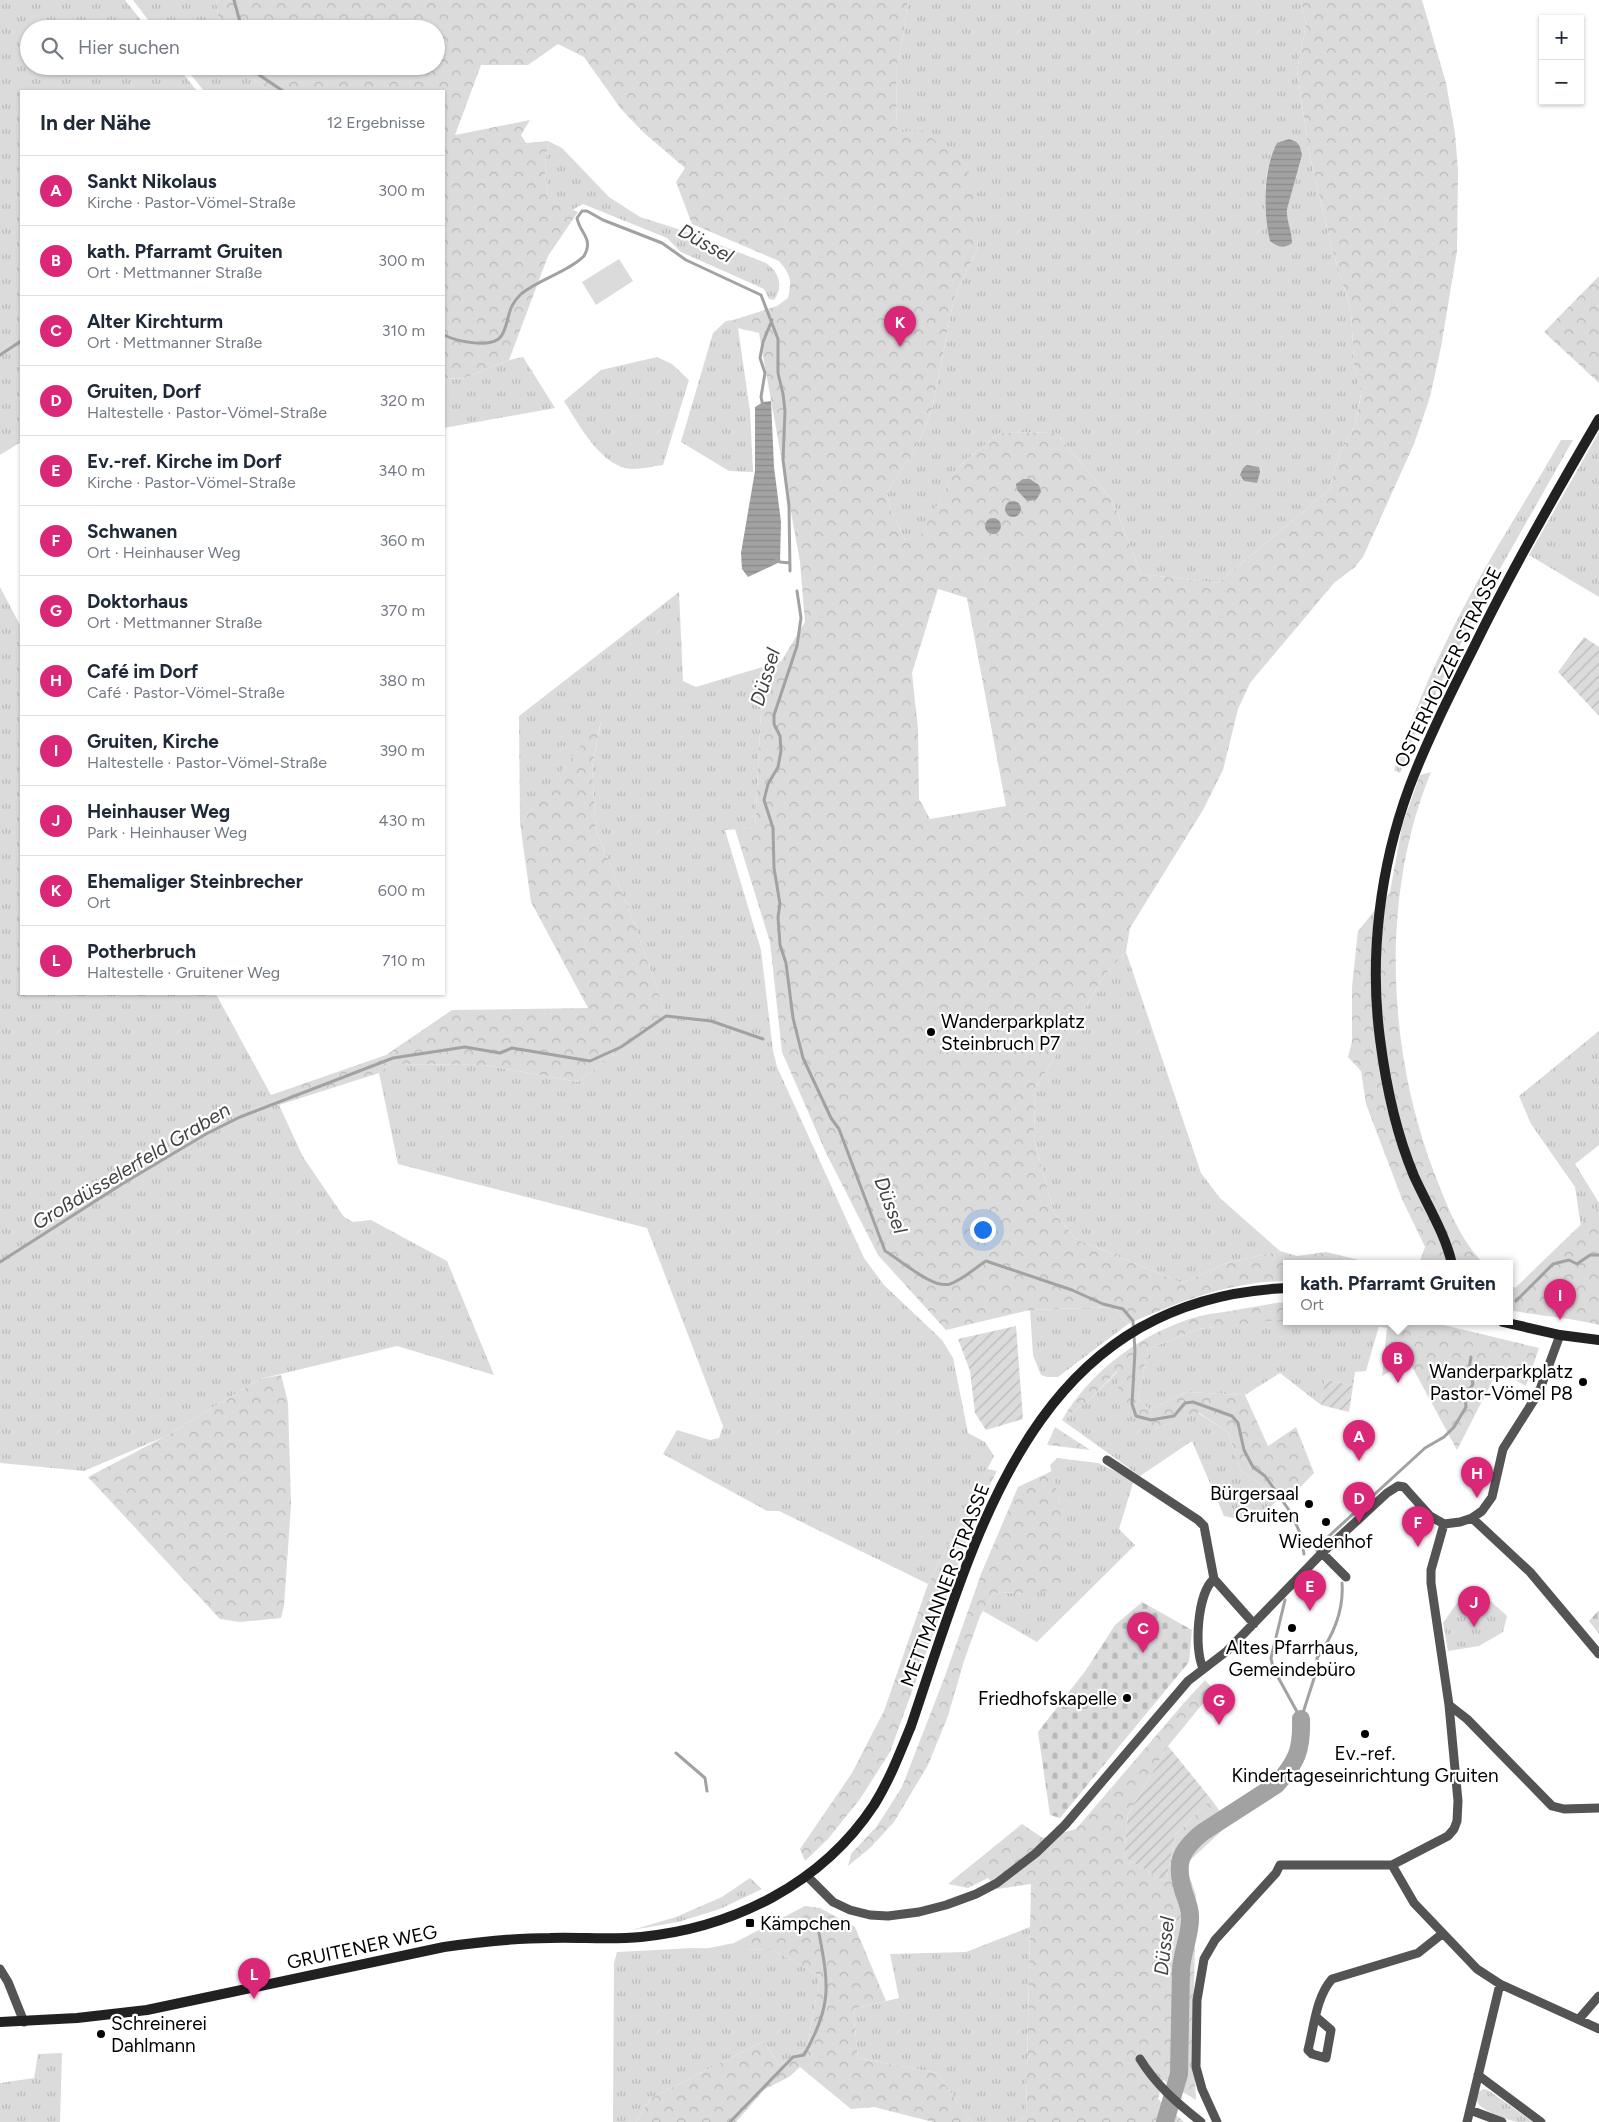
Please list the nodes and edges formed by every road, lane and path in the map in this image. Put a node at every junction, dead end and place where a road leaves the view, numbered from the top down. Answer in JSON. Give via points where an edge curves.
{"nodes":[{"id":1,"x":1599,"y":419,"type":"edge"},
{"id":2,"x":1451,"y":1260,"type":"edge"},
{"id":3,"x":1283,"y":1288,"type":"edge"},
{"id":4,"x":1513,"y":1324,"type":"edge"},
{"id":5,"x":1560,"y":1335,"type":"junction"},
{"id":6,"x":1599,"y":1340,"type":"edge"},
{"id":7,"x":1107,"y":1460,"type":"dead end"},
{"id":8,"x":1472,"y":1518,"type":"junction"},
{"id":9,"x":1444,"y":1524,"type":"junction"},
{"id":10,"x":1322,"y":1553,"type":"junction"},
{"id":11,"x":1346,"y":1577,"type":"dead end"},
{"id":12,"x":1214,"y":1579,"type":"junction"},
{"id":13,"x":1254,"y":1624,"type":"junction"},
{"id":14,"x":1599,"y":1654,"type":"edge"},
{"id":15,"x":1204,"y":1668,"type":"junction"},
{"id":16,"x":1449,"y":1705,"type":"junction"},
{"id":17,"x":1599,"y":1808,"type":"edge"},
{"id":18,"x":1392,"y":1866,"type":"junction"},
{"id":19,"x":807,"y":1876,"type":"junction"},
{"id":20,"x":1442,"y":1934,"type":"junction"},
{"id":21,"x":495,"y":1940,"type":"joint"},
{"id":22,"x":0,"y":1969,"type":"edge"},
{"id":23,"x":1500,"y":1984,"type":"junction"},
{"id":24,"x":1599,"y":1996,"type":"edge"},
{"id":25,"x":1316,"y":2017,"type":"dead end"},
{"id":26,"x":1579,"y":2019,"type":"junction"},
{"id":27,"x":0,"y":2022,"type":"edge"},
{"id":28,"x":24,"y":2022,"type":"junction"},
{"id":29,"x":1599,"y":2029,"type":"edge"},
{"id":30,"x":1140,"y":2059,"type":"dead end"},
{"id":31,"x":1478,"y":2076,"type":"junction"},
{"id":32,"x":1470,"y":2110,"type":"junction"},
{"id":33,"x":1201,"y":2122,"type":"edge"},
{"id":34,"x":1218,"y":2122,"type":"edge"},
{"id":35,"x":1467,"y":2122,"type":"edge"},
{"id":36,"x":1502,"y":2122,"type":"edge"},
{"id":37,"x":1541,"y":2122,"type":"edge"}],
"edges":[{"from":1,"to":2,"type":"main road","name":"OSTERHOLZER STRASSE","via":[[1493,608],[1443,708],[1396,826],[1380,908],[1376,997],[1391,1104],[1414,1176]]},
{"from":3,"to":19,"type":"main road","name":"METTMANNER STRASSE","via":[[1212,1299],[1165,1315],[1108,1349],[1056,1398],[1012,1464],[981,1528],[911,1726],[886,1782],[874,1804],[846,1840]]},
{"from":4,"to":5,"type":"main road"},
{"from":5,"to":6,"type":"main road"},
{"from":5,"to":8,"type":"street","via":[[1539,1392],[1503,1449],[1492,1497]]},
{"from":7,"to":12,"type":"street","via":[[1204,1526]]},
{"from":8,"to":9,"type":"street"},
{"from":8,"to":14,"type":"street","via":[[1530,1572]]},
{"from":9,"to":10,"type":"street","via":[[1430,1516],[1404,1486],[1398,1486]]},
{"from":9,"to":16,"type":"street","via":[[1430,1584]]},
{"from":10,"to":11,"type":"street"},
{"from":10,"to":13,"type":"street"},
{"from":12,"to":13,"type":"street"},
{"from":12,"to":15,"type":"street","via":[[1204,1594],[1200,1618],[1198,1654]]},
{"from":13,"to":15,"type":"street"},
{"from":15,"to":19,"type":"street","via":[[1188,1681],[1064,1825],[1019,1867],[983,1890],[919,1912],[870,1915],[833,1902]]},
{"from":16,"to":17,"type":"street","via":[[1467,1719],[1552,1806]]},
{"from":16,"to":18,"type":"street","via":[[1457,1821],[1448,1836]]},
{"from":18,"to":20,"type":"street","via":[[1410,1898]]},
{"from":18,"to":34,"type":"street","via":[[1280,1865],[1215,1940],[1204,1959],[1197,2000],[1196,2067],[1202,2089]]},
{"from":19,"to":21,"type":"main road","name":"METTMANNER STRASSE","via":[[747,1911],[715,1924],[681,1932],[639,1937]]},
{"from":20,"to":23,"type":"street","via":[[1477,1969]]},
{"from":20,"to":25,"type":"street","via":[[1418,1953],[1332,1979],[1324,1988]]},
{"from":21,"to":28,"type":"main road","name":"GRUITENER WEG","via":[[444,1947],[148,2010]]},
{"from":22,"to":28,"type":"street"},
{"from":23,"to":26,"type":"street"},
{"from":23,"to":31,"type":"street"},
{"from":24,"to":26,"type":"street"},
{"from":26,"to":29,"type":"street"},
{"from":27,"to":28,"type":"main road","name":"GRUITENER WEG"},
{"from":30,"to":33,"type":"street","via":[[1162,2088]]},
{"from":31,"to":32,"type":"street"},
{"from":31,"to":37,"type":"street"},
{"from":32,"to":35,"type":"street"},
{"from":32,"to":36,"type":"street"}]}
